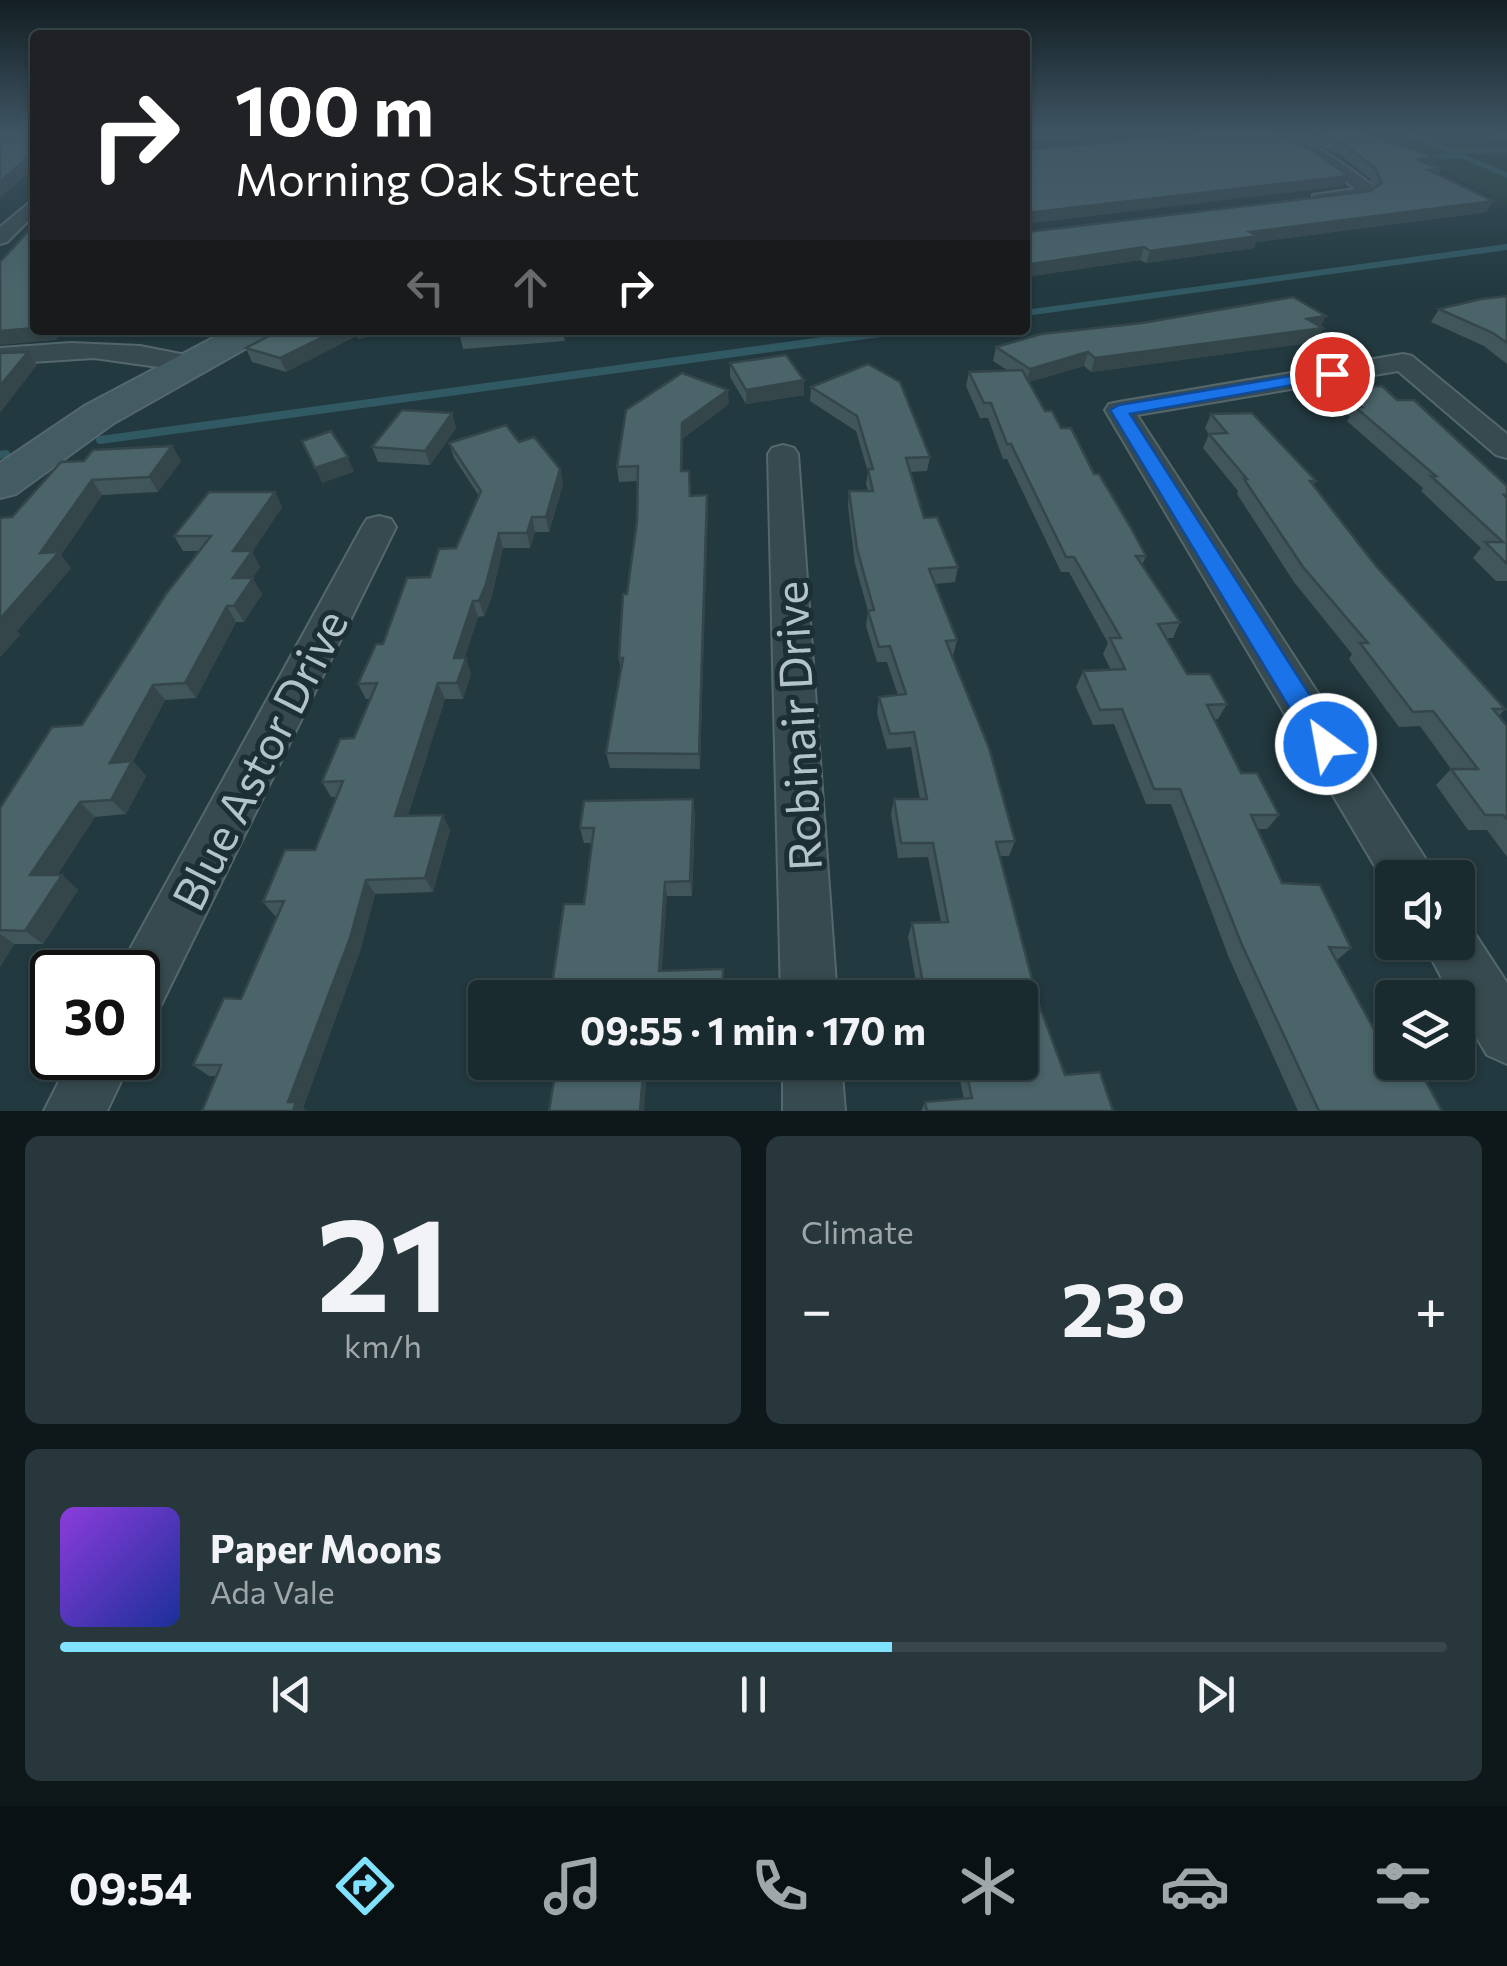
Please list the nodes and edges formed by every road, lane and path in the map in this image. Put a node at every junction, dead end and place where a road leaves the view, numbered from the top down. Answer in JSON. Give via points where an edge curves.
{"nodes":[{"id":1,"x":1362,"y":183,"type":"edge"},
{"id":2,"x":1292,"y":202,"type":"edge"},
{"id":3,"x":30,"y":209,"type":"edge"},
{"id":4,"x":0,"y":238,"type":"edge"},
{"id":5,"x":244,"y":335,"type":"edge"},
{"id":6,"x":0,"y":356,"type":"edge"},
{"id":7,"x":186,"y":363,"type":"junction"},
{"id":8,"x":1507,"y":449,"type":"edge"},
{"id":9,"x":783,"y":454,"type":"dead end"},
{"id":10,"x":0,"y":484,"type":"edge"},
{"id":11,"x":379,"y":526,"type":"dead end"},
{"id":12,"x":1398,"y":860,"type":"edge"},
{"id":13,"x":159,"y":950,"type":"edge"},
{"id":14,"x":1460,"y":960,"type":"edge"},
{"id":15,"x":808,"y":980,"type":"edge"},
{"id":16,"x":1507,"y":1036,"type":"edge"},
{"id":17,"x":91,"y":1080,"type":"edge"},
{"id":18,"x":813,"y":1080,"type":"edge"},
{"id":19,"x":75,"y":1111,"type":"edge"},
{"id":20,"x":814,"y":1111,"type":"edge"}],
"edges":[{"from":1,"to":2,"type":"street","via":[[1364,193]]},
{"from":3,"to":4,"type":"street"},
{"from":5,"to":7,"type":"street"},
{"from":6,"to":7,"type":"street","via":[[98,349]]},
{"from":7,"to":10,"type":"street"},
{"from":8,"to":12,"type":"street","via":[[1403,362],[1119,410]]},
{"from":9,"to":15,"type":"street","name":"Robinair Drive"},
{"from":11,"to":13,"type":"street","name":"Blue Astor Drive"},
{"from":14,"to":16,"type":"street"},
{"from":17,"to":19,"type":"street"},
{"from":18,"to":20,"type":"street"}]}
